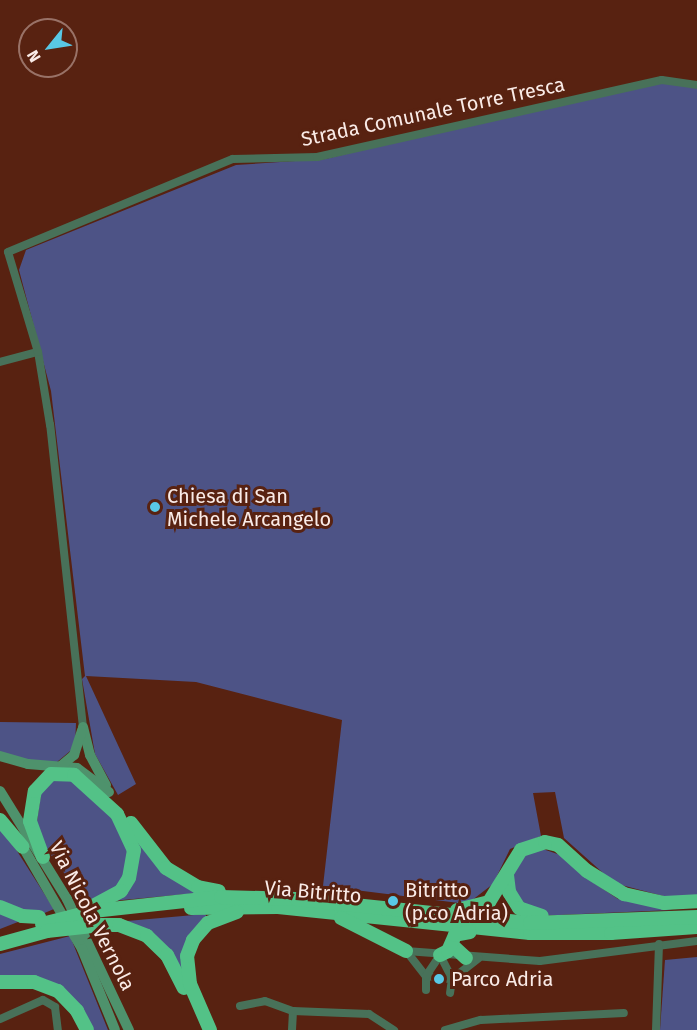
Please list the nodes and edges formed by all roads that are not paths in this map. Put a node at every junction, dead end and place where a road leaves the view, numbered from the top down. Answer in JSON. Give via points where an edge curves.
{"nodes":[{"id":1,"x":697,"y":85,"type":"edge"},
{"id":2,"x":38,"y":352,"type":"junction"},
{"id":3,"x":0,"y":362,"type":"edge"},
{"id":4,"x":83,"y":727,"type":"junction"},
{"id":5,"x":0,"y":756,"type":"edge"},
{"id":6,"x":62,"y":765,"type":"junction"},
{"id":7,"x":0,"y":791,"type":"edge"},
{"id":8,"x":109,"y":792,"type":"junction"},
{"id":9,"x":0,"y":812,"type":"edge"},
{"id":10,"x":0,"y":820,"type":"edge"},
{"id":11,"x":23,"y":847,"type":"junction"},
{"id":12,"x":43,"y":857,"type":"junction"},
{"id":13,"x":507,"y":872,"type":"junction"},
{"id":14,"x":697,"y":901,"type":"edge"},
{"id":15,"x":339,"y":903,"type":"junction"},
{"id":16,"x":0,"y":907,"type":"edge"},
{"id":17,"x":278,"y":907,"type":"junction"},
{"id":18,"x":423,"y":912,"type":"junction"},
{"id":19,"x":94,"y":915,"type":"junction"},
{"id":20,"x":697,"y":917,"type":"edge"},
{"id":21,"x":658,"y":920,"type":"junction"},
{"id":22,"x":43,"y":924,"type":"junction"},
{"id":23,"x":697,"y":927,"type":"edge"},
{"id":24,"x":548,"y":933,"type":"junction"},
{"id":25,"x":0,"y":934,"type":"edge"},
{"id":26,"x":697,"y":941,"type":"edge"},
{"id":27,"x":659,"y":944,"type":"junction"},
{"id":28,"x":0,"y":945,"type":"edge"},
{"id":29,"x":452,"y":945,"type":"junction"},
{"id":30,"x":406,"y":951,"type":"junction"},
{"id":31,"x":440,"y":955,"type":"junction"},
{"id":32,"x":473,"y":958,"type":"junction"},
{"id":33,"x":426,"y":976,"type":"junction"},
{"id":34,"x":452,"y":979,"type":"junction"},
{"id":35,"x":0,"y":982,"type":"edge"},
{"id":36,"x":0,"y":989,"type":"edge"},
{"id":37,"x":426,"y":990,"type":"dead end"},
{"id":38,"x":450,"y":993,"type":"dead end"},
{"id":39,"x":240,"y":1006,"type":"dead end"},
{"id":40,"x":294,"y":1011,"type":"junction"},
{"id":41,"x":624,"y":1013,"type":"dead end"},
{"id":42,"x":0,"y":1019,"type":"edge"},
{"id":43,"x":58,"y":1030,"type":"edge"},
{"id":44,"x":80,"y":1030,"type":"edge"},
{"id":45,"x":87,"y":1030,"type":"edge"},
{"id":46,"x":116,"y":1030,"type":"edge"},
{"id":47,"x":129,"y":1030,"type":"edge"},
{"id":48,"x":203,"y":1030,"type":"edge"},
{"id":49,"x":210,"y":1030,"type":"edge"},
{"id":50,"x":292,"y":1030,"type":"edge"},
{"id":51,"x":394,"y":1030,"type":"edge"},
{"id":52,"x":446,"y":1030,"type":"edge"},
{"id":53,"x":656,"y":1030,"type":"edge"}],
"edges":[{"from":1,"to":2,"type":"street","name":"Strada Comunale Torre Tresca","via":[[662,80],[316,157],[233,159],[9,252]]},
{"from":2,"to":3,"type":"street"},
{"from":2,"to":4,"type":"street"},
{"from":4,"to":6,"type":"main road","via":[[74,755]]},
{"from":4,"to":8,"type":"main road","via":[[90,755]]},
{"from":5,"to":6,"type":"main road","via":[[42,766]]},
{"from":6,"to":8,"type":"main road","via":[[77,768]]},
{"from":7,"to":12,"type":"main road","name":"Via Nicola Vernola"},
{"from":8,"to":15,"type":"highway","via":[[157,859],[185,881],[215,891],[313,894]]},
{"from":9,"to":11,"type":"main road","name":"Via Nicola Vernola"},
{"from":10,"to":11,"type":"highway"},
{"from":11,"to":46,"type":"main road","name":"Via Nicola Vernola","via":[[82,949]]},
{"from":12,"to":19,"type":"highway","via":[[30,821],[35,791],[51,774],[74,775],[117,814],[134,850],[129,879]]},
{"from":12,"to":47,"type":"main road","name":"Via Nicola Vernola","via":[[92,945]]},
{"from":13,"to":14,"type":"highway","via":[[521,850],[545,842],[558,845],[587,871],[624,894],[664,903]]},
{"from":13,"to":18,"type":"highway","via":[[496,895],[478,907],[435,907]]},
{"from":13,"to":21,"type":"highway","via":[[513,901],[536,916]]},
{"from":15,"to":18,"type":"highway","name":"Via Bitritto"},
{"from":15,"to":19,"type":"highway","name":"Via Bitritto","via":[[221,897]]},
{"from":16,"to":22,"type":"highway"},
{"from":17,"to":19,"type":"highway","name":"Via Bitritto"},
{"from":17,"to":24,"type":"highway","name":"Via Bitritto"},
{"from":17,"to":30,"type":"highway","via":[[293,913],[348,920]]},
{"from":17,"to":49,"type":"highway","via":[[219,916],[193,940],[186,971]]},
{"from":18,"to":21,"type":"highway","name":"Via Bitritto","via":[[530,923]]},
{"from":19,"to":22,"type":"highway","name":"Via Bitritto","bridge":true},
{"from":19,"to":22,"type":"highway","name":"Via Bitritto","bridge":true,"via":[[66,916]]},
{"from":19,"to":48,"type":"highway","via":[[135,930],[158,945],[175,968]]},
{"from":20,"to":21,"type":"highway","name":"Via Bitritto"},
{"from":22,"to":25,"type":"highway","name":"Via Bitritto"},
{"from":22,"to":28,"type":"highway","name":"Via Bitritto"},
{"from":23,"to":24,"type":"highway","name":"Via Bitritto"},
{"from":24,"to":29,"type":"highway","via":[[513,936],[463,932],[455,935]]},
{"from":26,"to":27,"type":"street"},
{"from":27,"to":32,"type":"street","via":[[540,961]]},
{"from":27,"to":53,"type":"street"},
{"from":29,"to":31,"type":"highway"},
{"from":29,"to":32,"type":"highway"},
{"from":30,"to":31,"type":"street"},
{"from":30,"to":33,"type":"street"},
{"from":31,"to":32,"type":"street"},
{"from":31,"to":33,"type":"street"},
{"from":31,"to":34,"type":"street"},
{"from":32,"to":34,"type":"street"},
{"from":33,"to":34,"type":"street"},
{"from":33,"to":37,"type":"street"},
{"from":34,"to":38,"type":"street"},
{"from":35,"to":45,"type":"highway","via":[[34,981],[58,991],[77,1011]]},
{"from":36,"to":44,"type":"highway","via":[[33,988],[54,996],[67,1008]]},
{"from":39,"to":40,"type":"street","via":[[265,1001]]},
{"from":40,"to":50,"type":"street"},
{"from":40,"to":51,"type":"street","via":[[369,1014]]},
{"from":41,"to":52,"type":"street","via":[[481,1020]]},
{"from":42,"to":43,"type":"street","via":[[43,1000],[55,1008]]}]}
